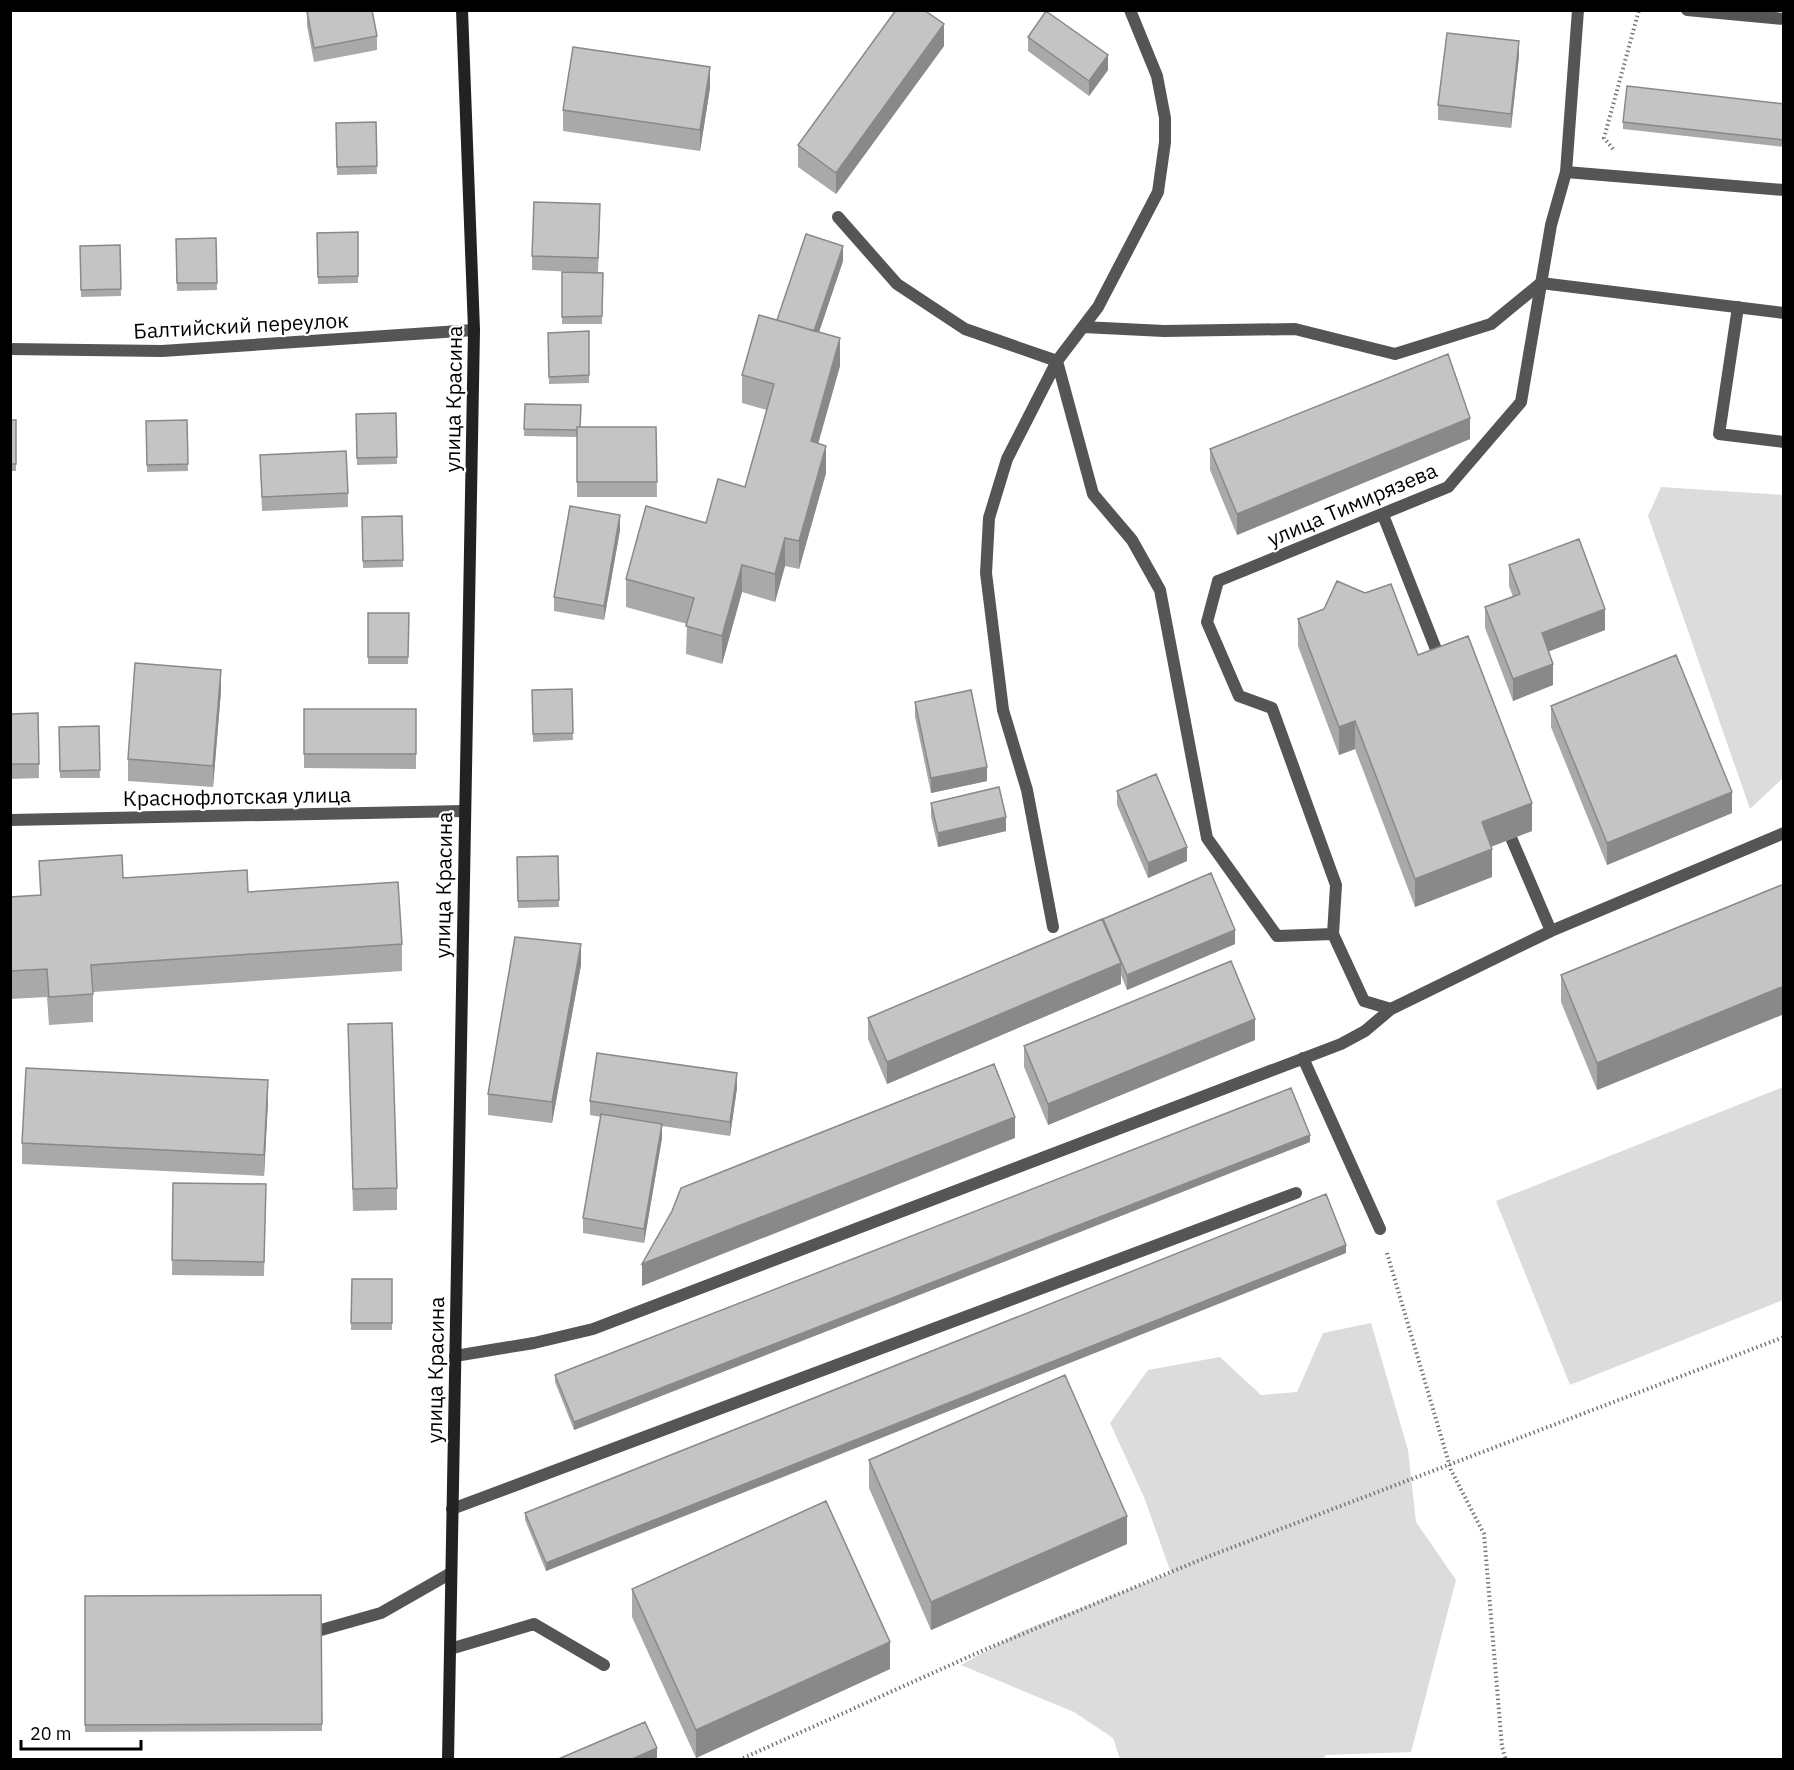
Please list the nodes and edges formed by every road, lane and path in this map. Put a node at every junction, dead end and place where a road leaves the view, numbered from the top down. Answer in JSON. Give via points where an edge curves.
{"nodes":[{"id":1,"x":462,"y":10,"type":"edge"},
{"id":2,"x":1130,"y":10,"type":"edge"},
{"id":3,"x":1578,"y":10,"type":"edge"},
{"id":4,"x":1639,"y":10,"type":"edge"},
{"id":5,"x":1687,"y":10,"type":"edge"},
{"id":6,"x":1784,"y":19,"type":"edge"},
{"id":7,"x":1616,"y":154,"type":"dead end"},
{"id":8,"x":1566,"y":172,"type":"junction"},
{"id":9,"x":1784,"y":190,"type":"edge"},
{"id":10,"x":838,"y":218,"type":"dead end"},
{"id":11,"x":1541,"y":283,"type":"junction"},
{"id":12,"x":1738,"y":307,"type":"junction"},
{"id":13,"x":1784,"y":313,"type":"edge"},
{"id":14,"x":1083,"y":327,"type":"junction"},
{"id":15,"x":474,"y":330,"type":"junction"},
{"id":16,"x":10,"y":349,"type":"edge"},
{"id":17,"x":1057,"y":361,"type":"junction"},
{"id":18,"x":1784,"y":442,"type":"edge"},
{"id":19,"x":1383,"y":515,"type":"junction"},
{"id":20,"x":1445,"y":672,"type":"edge"},
{"id":21,"x":464,"y":811,"type":"junction"},
{"id":22,"x":1503,"y":817,"type":"edge"},
{"id":23,"x":10,"y":820,"type":"edge"},
{"id":24,"x":1784,"y":833,"type":"edge"},
{"id":25,"x":1053,"y":927,"type":"dead end"},
{"id":26,"x":1551,"y":931,"type":"junction"},
{"id":27,"x":1333,"y":934,"type":"junction"},
{"id":28,"x":1391,"y":1009,"type":"junction"},
{"id":29,"x":1303,"y":1058,"type":"junction"},
{"id":30,"x":1296,"y":1193,"type":"dead end"},
{"id":31,"x":1380,"y":1229,"type":"joint"},
{"id":32,"x":1784,"y":1337,"type":"edge"},
{"id":33,"x":455,"y":1356,"type":"junction"},
{"id":34,"x":1449,"y":1466,"type":"junction"},
{"id":35,"x":452,"y":1509,"type":"junction"},
{"id":36,"x":451,"y":1573,"type":"junction"},
{"id":37,"x":321,"y":1630,"type":"edge"},
{"id":38,"x":450,"y":1649,"type":"junction"},
{"id":39,"x":604,"y":1665,"type":"dead end"},
{"id":40,"x":448,"y":1760,"type":"edge"},
{"id":41,"x":739,"y":1760,"type":"edge"},
{"id":42,"x":1506,"y":1760,"type":"edge"}],
"edges":[{"from":1,"to":15,"type":"street","name":"улица Красина"},
{"from":2,"to":14,"type":"street","via":[[1157,76],[1165,118],[1158,192],[1098,307]]},
{"from":3,"to":8,"type":"street","name":"улица Тимирязева"},
{"from":4,"to":7,"type":"path","via":[[1605,138]]},
{"from":5,"to":6,"type":"street"},
{"from":8,"to":9,"type":"street"},
{"from":8,"to":11,"type":"street","name":"улица Тимирязева"},
{"from":10,"to":17,"type":"street","via":[[897,284],[965,329]]},
{"from":11,"to":12,"type":"street"},
{"from":11,"to":14,"type":"street","via":[[1491,324],[1395,354],[1295,329],[1164,331]]},
{"from":11,"to":19,"type":"street","name":"улица Тимирязева","via":[[1521,402],[1448,487]]},
{"from":12,"to":13,"type":"street"},
{"from":12,"to":18,"type":"street","via":[[1719,434]]},
{"from":14,"to":17,"type":"street"},
{"from":15,"to":16,"type":"street","name":"Балтийский переулок","via":[[162,351]]},
{"from":15,"to":21,"type":"street","name":"улица Красина"},
{"from":17,"to":25,"type":"street","via":[[1007,459],[989,518],[986,573],[1003,710],[1027,790]]},
{"from":17,"to":27,"type":"street","via":[[1093,494],[1132,540],[1160,590],[1207,838],[1277,936]]},
{"from":19,"to":20,"type":"street"},
{"from":19,"to":27,"type":"street","name":"улица Тимирязева","via":[[1218,581],[1207,622],[1239,696],[1272,708],[1336,885]]},
{"from":21,"to":23,"type":"street","name":"Краснофлотская улица"},
{"from":21,"to":33,"type":"street","name":"улица Красина"},
{"from":22,"to":26,"type":"street"},
{"from":24,"to":26,"type":"street"},
{"from":26,"to":28,"type":"street"},
{"from":27,"to":28,"type":"street","via":[[1364,1001]]},
{"from":28,"to":29,"type":"street","via":[[1341,1044]]},
{"from":29,"to":31,"type":"street"},
{"from":29,"to":33,"type":"street","via":[[593,1329]]},
{"from":30,"to":35,"type":"street"},
{"from":31,"to":34,"type":"path"},
{"from":32,"to":34,"type":"path"},
{"from":33,"to":35,"type":"street","name":"улица Красина"},
{"from":34,"to":41,"type":"path","via":[[1196,1562],[984,1650]]},
{"from":34,"to":42,"type":"path","via":[[1484,1534]]},
{"from":35,"to":36,"type":"street","name":"улица Красина"},
{"from":36,"to":37,"type":"street","via":[[381,1613]]},
{"from":36,"to":38,"type":"street","name":"улица Красина"},
{"from":38,"to":39,"type":"street","via":[[534,1624]]},
{"from":38,"to":40,"type":"street","name":"улица Красина"}]}
